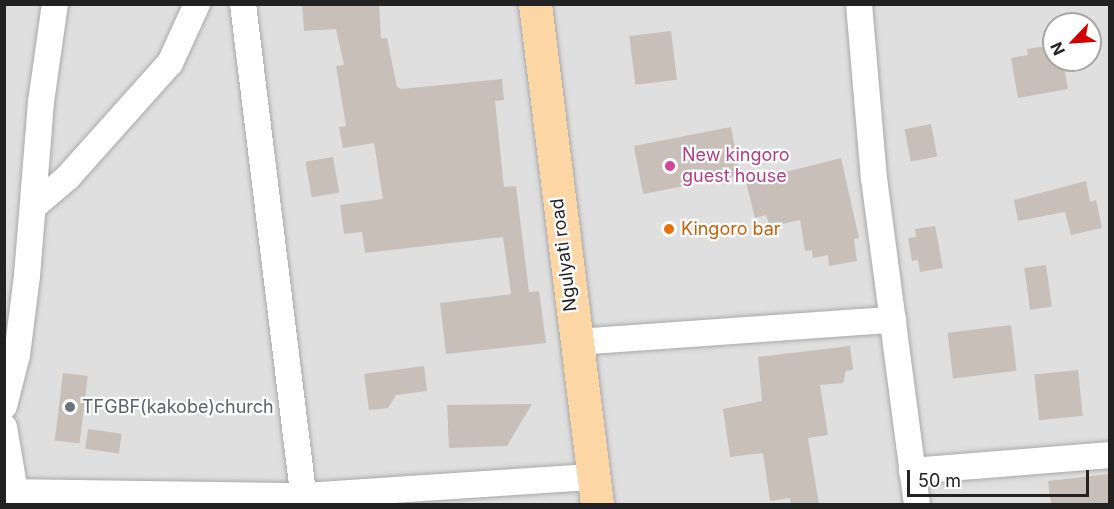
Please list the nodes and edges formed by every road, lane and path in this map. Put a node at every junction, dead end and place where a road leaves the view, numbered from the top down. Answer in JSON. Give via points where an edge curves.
{"nodes":[{"id":1,"x":55,"y":4,"type":"edge"},
{"id":2,"x":197,"y":4,"type":"edge"},
{"id":3,"x":243,"y":4,"type":"edge"},
{"id":4,"x":535,"y":4,"type":"edge"},
{"id":5,"x":859,"y":4,"type":"edge"},
{"id":6,"x":33,"y":207,"type":"junction"},
{"id":7,"x":893,"y":320,"type":"junction"},
{"id":8,"x":574,"y":342,"type":"junction"},
{"id":9,"x":4,"y":406,"type":"edge"},
{"id":10,"x":4,"y":427,"type":"edge"},
{"id":11,"x":1110,"y":455,"type":"edge"},
{"id":12,"x":912,"y":471,"type":"junction"},
{"id":13,"x":595,"y":491,"type":"edge"},
{"id":14,"x":12,"y":496,"type":"edge"},
{"id":15,"x":303,"y":500,"type":"edge"},
{"id":16,"x":917,"y":504,"type":"edge"}],
"edges":[{"from":1,"to":6,"type":"street"},
{"from":2,"to":6,"type":"street","via":[[170,63],[76,169]]},
{"from":3,"to":15,"type":"street"},
{"from":4,"to":8,"type":"main road","name":"Ngulyati road"},
{"from":5,"to":7,"type":"street","via":[[874,178]]},
{"from":6,"to":9,"type":"street","via":[[17,356]]},
{"from":7,"to":8,"type":"street"},
{"from":7,"to":12,"type":"street"},
{"from":8,"to":13,"type":"main road","name":"Ngulyati road"},
{"from":10,"to":14,"type":"street"},
{"from":11,"to":12,"type":"street"},
{"from":12,"to":16,"type":"street"},
{"from":13,"to":15,"type":"street"},
{"from":14,"to":15,"type":"street"}]}
